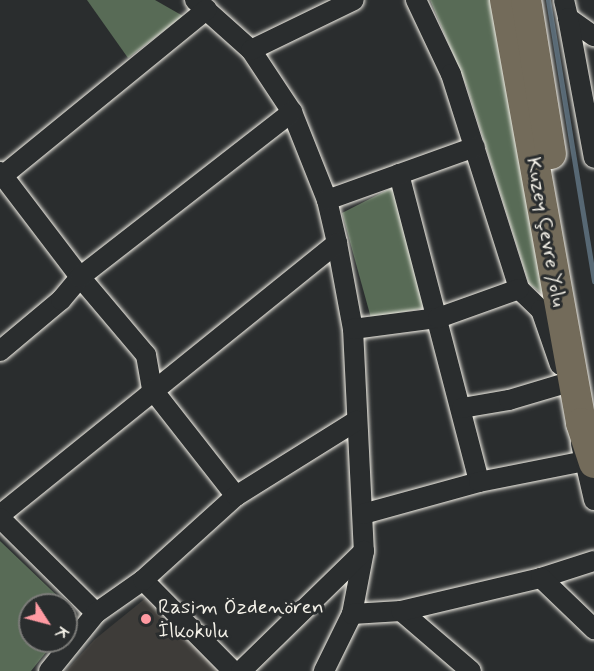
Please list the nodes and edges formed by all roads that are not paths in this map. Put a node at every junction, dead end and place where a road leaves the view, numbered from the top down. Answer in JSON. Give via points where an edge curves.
{"nodes":[{"id":1,"x":354,"y":0,"type":"edge"},
{"id":2,"x":416,"y":0,"type":"edge"},
{"id":3,"x":505,"y":0,"type":"edge"},
{"id":4,"x":526,"y":0,"type":"edge"},
{"id":5,"x":201,"y":5,"type":"edge"},
{"id":6,"x":566,"y":9,"type":"edge"},
{"id":7,"x":594,"y":36,"type":"edge"},
{"id":8,"x":251,"y":50,"type":"junction"},
{"id":9,"x":292,"y":112,"type":"junction"},
{"id":10,"x":474,"y":147,"type":"junction"},
{"id":11,"x":594,"y":158,"type":"edge"},
{"id":12,"x":399,"y":174,"type":"junction"},
{"id":13,"x":1,"y":175,"type":"edge"},
{"id":14,"x":327,"y":200,"type":"junction"},
{"id":15,"x":337,"y":243,"type":"junction"},
{"id":16,"x":80,"y":277,"type":"junction"},
{"id":17,"x":519,"y":289,"type":"junction"},
{"id":18,"x":438,"y":318,"type":"junction"},
{"id":19,"x":352,"y":328,"type":"junction"},
{"id":20,"x":0,"y":351,"type":"edge"},
{"id":21,"x":580,"y":385,"type":"edge"},
{"id":22,"x":153,"y":389,"type":"junction"},
{"id":23,"x":462,"y":408,"type":"junction"},
{"id":24,"x":356,"y":421,"type":"junction"},
{"id":25,"x":590,"y":462,"type":"edge"},
{"id":26,"x":479,"y":482,"type":"junction"},
{"id":27,"x":236,"y":496,"type":"junction"},
{"id":28,"x":594,"y":500,"type":"edge"},
{"id":29,"x":363,"y":514,"type":"junction"},
{"id":30,"x":0,"y":517,"type":"edge"},
{"id":31,"x":364,"y":551,"type":"junction"},
{"id":32,"x":594,"y":561,"type":"edge"},
{"id":33,"x":542,"y":578,"type":"junction"},
{"id":34,"x":143,"y":580,"type":"junction"},
{"id":35,"x":401,"y":611,"type":"junction"},
{"id":36,"x":96,"y":613,"type":"junction"},
{"id":37,"x":352,"y":614,"type":"junction"},
{"id":38,"x":594,"y":629,"type":"edge"},
{"id":39,"x":49,"y":671,"type":"edge"},
{"id":40,"x":233,"y":671,"type":"edge"},
{"id":41,"x":241,"y":671,"type":"edge"},
{"id":42,"x":324,"y":671,"type":"edge"},
{"id":43,"x":471,"y":671,"type":"edge"}],
"edges":[{"from":1,"to":8,"type":"street"},
{"from":2,"to":10,"type":"street","via":[[451,74]]},
{"from":3,"to":25,"type":"main road","name":"Kuzey Çevre Yolu"},
{"from":4,"to":21,"type":"main road","name":"Kuzey Çevre Yolu","via":[[566,248]]},
{"from":5,"to":8,"type":"street"},
{"from":5,"to":13,"type":"street"},
{"from":6,"to":7,"type":"street"},
{"from":6,"to":11,"type":"street"},
{"from":8,"to":9,"type":"street"},
{"from":9,"to":14,"type":"street"},
{"from":9,"to":16,"type":"street"},
{"from":10,"to":12,"type":"street"},
{"from":10,"to":17,"type":"street"},
{"from":12,"to":14,"type":"street"},
{"from":12,"to":18,"type":"street"},
{"from":13,"to":16,"type":"street"},
{"from":14,"to":15,"type":"street"},
{"from":15,"to":19,"type":"street"},
{"from":15,"to":22,"type":"street"},
{"from":16,"to":20,"type":"street","via":[[61,300]]},
{"from":16,"to":22,"type":"street","via":[[146,355]]},
{"from":17,"to":18,"type":"street"},
{"from":17,"to":21,"type":"street","via":[[541,310]]},
{"from":18,"to":19,"type":"street"},
{"from":18,"to":23,"type":"street"},
{"from":19,"to":24,"type":"street"},
{"from":21,"to":23,"type":"street"},
{"from":21,"to":25,"type":"street"},
{"from":22,"to":27,"type":"street"},
{"from":22,"to":30,"type":"street"},
{"from":23,"to":26,"type":"street"},
{"from":24,"to":27,"type":"street"},
{"from":24,"to":29,"type":"street"},
{"from":25,"to":26,"type":"street"},
{"from":25,"to":28,"type":"street"},
{"from":26,"to":29,"type":"street"},
{"from":27,"to":34,"type":"street"},
{"from":29,"to":31,"type":"street"},
{"from":30,"to":36,"type":"street"},
{"from":31,"to":37,"type":"street"},
{"from":31,"to":41,"type":"street"},
{"from":32,"to":33,"type":"street"},
{"from":33,"to":35,"type":"street"},
{"from":33,"to":38,"type":"street"},
{"from":34,"to":36,"type":"street"},
{"from":34,"to":40,"type":"street"},
{"from":35,"to":37,"type":"street"},
{"from":35,"to":43,"type":"street"},
{"from":36,"to":39,"type":"street"},
{"from":37,"to":42,"type":"street"}]}
